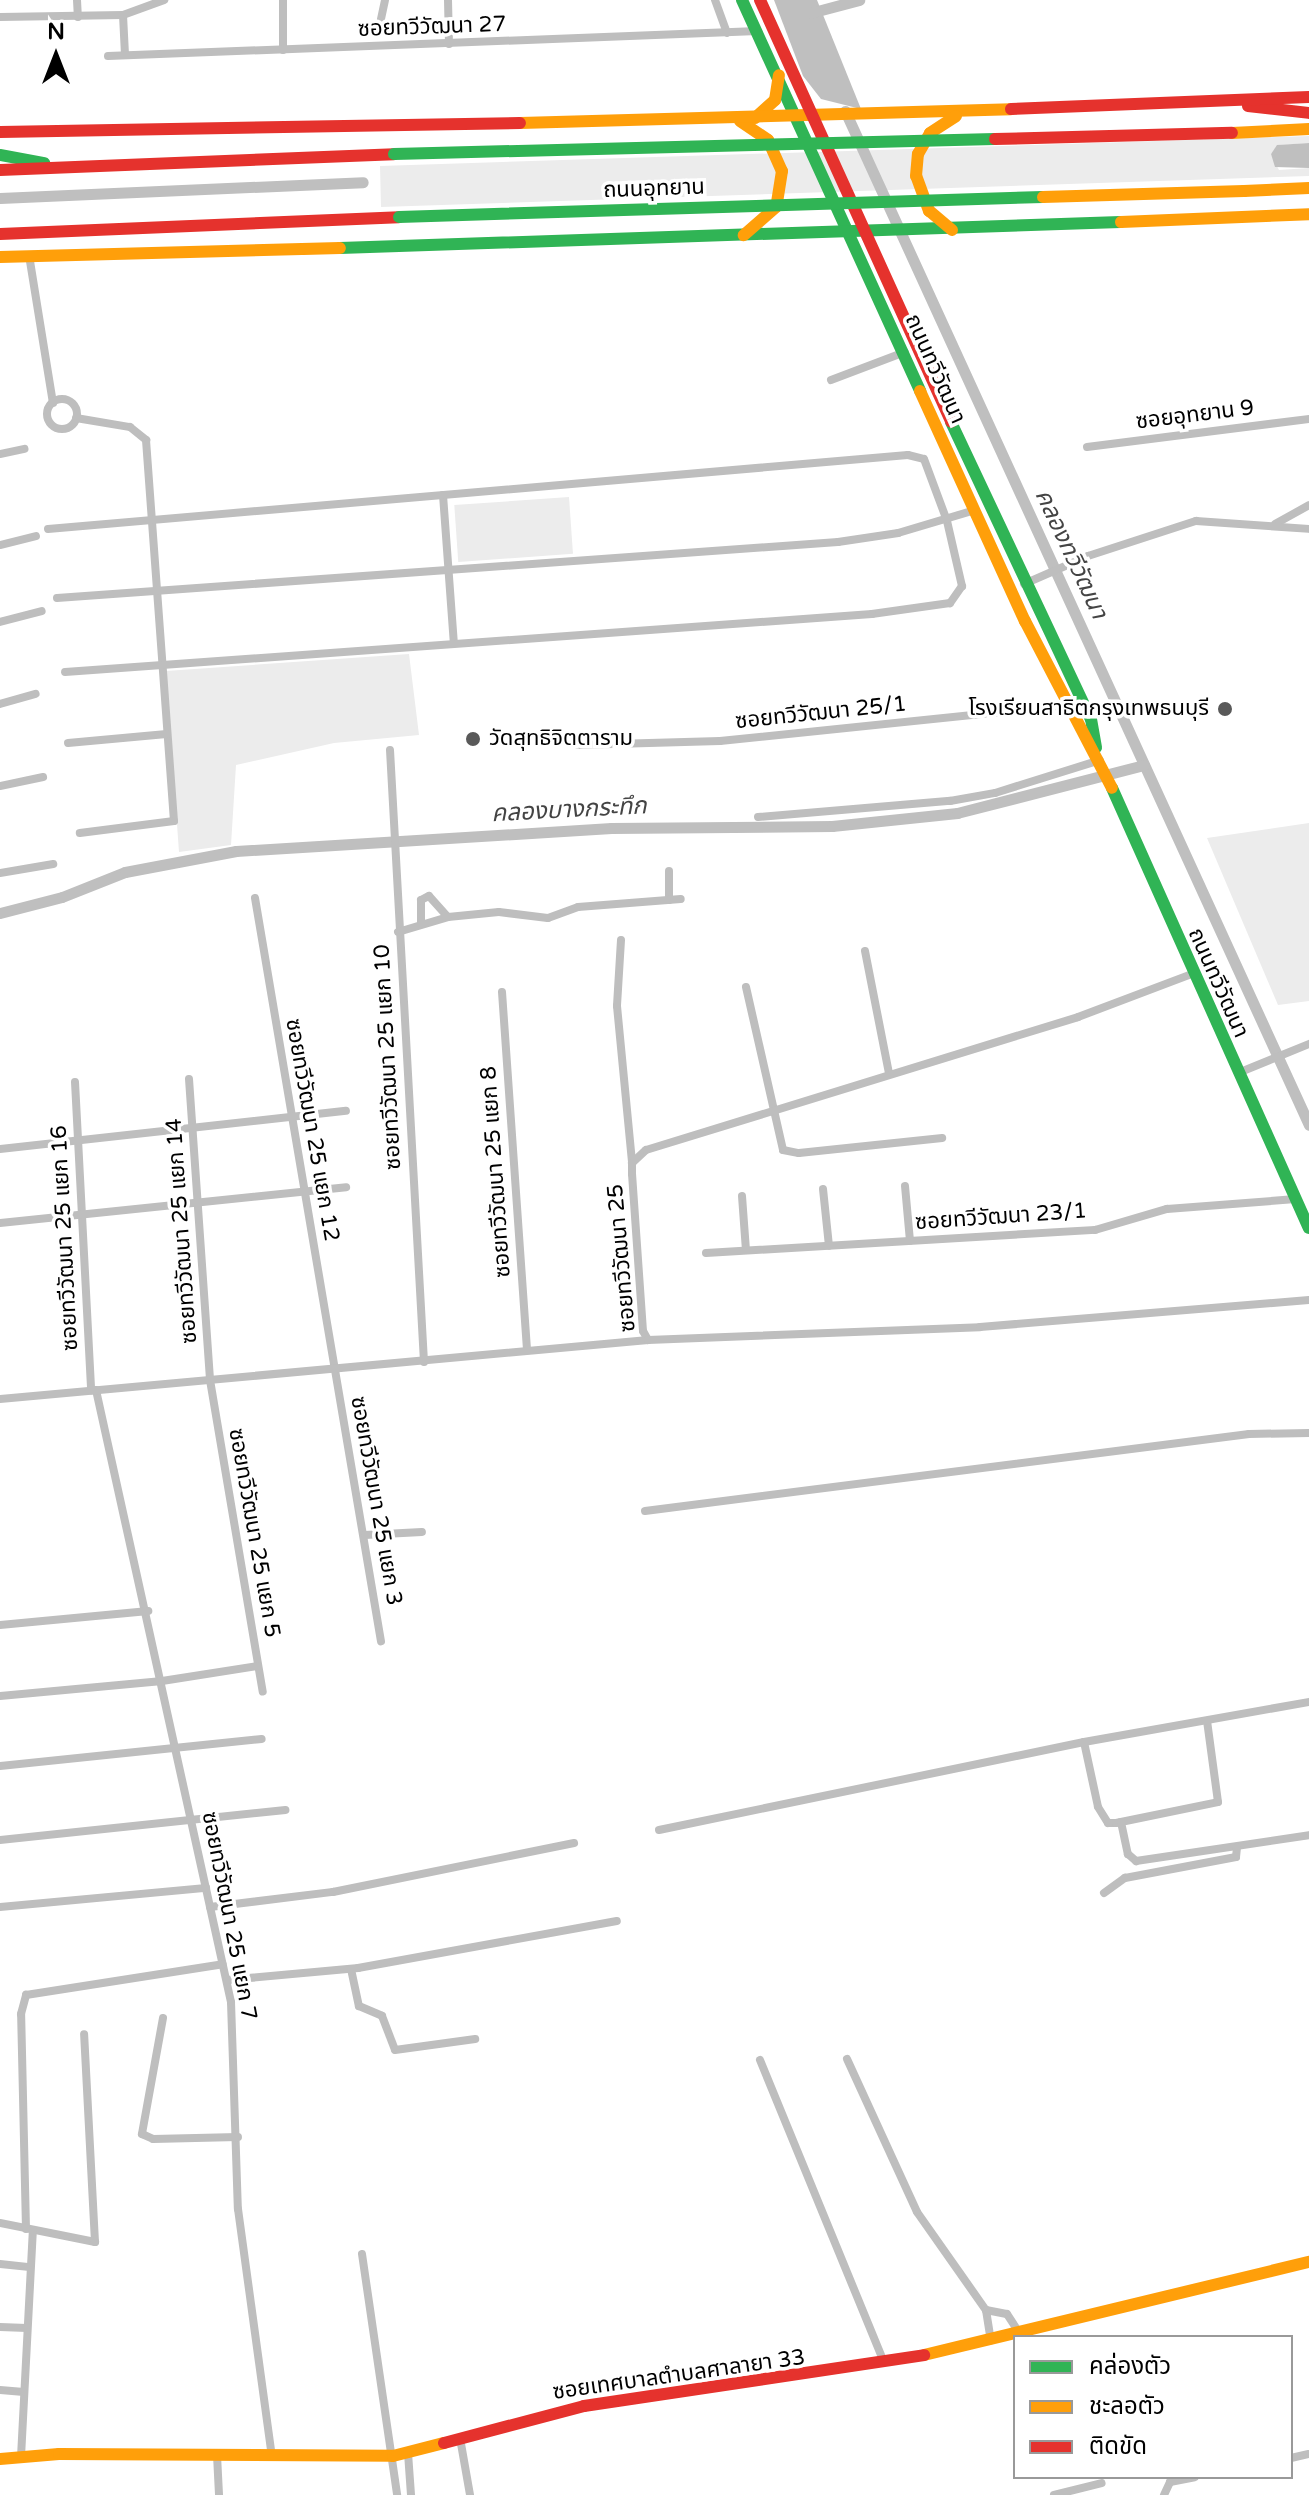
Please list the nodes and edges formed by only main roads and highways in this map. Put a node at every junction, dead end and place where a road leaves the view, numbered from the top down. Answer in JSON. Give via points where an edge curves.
{"nodes":[{"id":1,"x":742,"y":0,"type":"edge"},
{"id":2,"x":760,"y":0,"type":"edge"},
{"id":3,"x":779,"y":75,"type":"junction"},
{"id":4,"x":1309,"y":97,"type":"edge"},
{"id":5,"x":1213,"y":101,"type":"junction"},
{"id":6,"x":963,"y":113,"type":"junction"},
{"id":7,"x":1309,"y":113,"type":"edge"},
{"id":8,"x":818,"y":117,"type":"junction"},
{"id":9,"x":799,"y":118,"type":"junction"},
{"id":10,"x":752,"y":119,"type":"junction"},
{"id":11,"x":737,"y":120,"type":"junction"},
{"id":12,"x":1309,"y":129,"type":"edge"},
{"id":13,"x":0,"y":132,"type":"edge"},
{"id":14,"x":0,"y":155,"type":"edge"},
{"id":15,"x":70,"y":167,"type":"junction"},
{"id":16,"x":0,"y":170,"type":"edge"},
{"id":17,"x":1309,"y":188,"type":"edge"},
{"id":18,"x":840,"y":208,"type":"junction"},
{"id":19,"x":1309,"y":214,"type":"edge"},
{"id":20,"x":953,"y":231,"type":"junction"},
{"id":21,"x":871,"y":233,"type":"junction"},
{"id":22,"x":0,"y":234,"type":"edge"},
{"id":23,"x":851,"y":234,"type":"junction"},
{"id":24,"x":814,"y":236,"type":"junction"},
{"id":25,"x":738,"y":238,"type":"junction"},
{"id":26,"x":0,"y":257,"type":"edge"},
{"id":27,"x":1100,"y":760,"type":"junction"},
{"id":28,"x":1309,"y":1228,"type":"edge"},
{"id":29,"x":1309,"y":2262,"type":"edge"},
{"id":30,"x":1016,"y":2335,"type":"edge"},
{"id":31,"x":1013,"y":2336,"type":"edge"},
{"id":32,"x":0,"y":2459,"type":"edge"}],
"edges":[{"from":1,"to":3,"type":"main road","name":"ถนนทวีวัฒนา"},
{"from":2,"to":8,"type":"main road","name":"ถนนทวีวัฒนา"},
{"from":3,"to":9,"type":"main road","name":"ถนนทวีวัฒนา"},
{"from":3,"to":10,"type":"main road","via":[[771,108]]},
{"from":4,"to":5,"type":"main road"},
{"from":5,"to":6,"type":"main road"},
{"from":5,"to":7,"type":"main road"},
{"from":6,"to":8,"type":"main road"},
{"from":6,"to":20,"type":"main road","via":[[930,133],[918,154],[916,176],[929,211]]},
{"from":8,"to":9,"type":"main road"},
{"from":8,"to":21,"type":"main road","name":"ถนนทวีวัฒนา"},
{"from":9,"to":10,"type":"main road"},
{"from":9,"to":18,"type":"main road","name":"ถนนทวีวัฒนา"},
{"from":10,"to":11,"type":"main road"},
{"from":11,"to":13,"type":"main road"},
{"from":11,"to":25,"type":"main road","via":[[768,140],[782,171],[776,207],[753,231]]},
{"from":12,"to":15,"type":"main road","name":"ถนนอุทยาน","bridge":true},
{"from":14,"to":15,"type":"main road"},
{"from":15,"to":16,"type":"main road","name":"ถนนอุทยาน"},
{"from":17,"to":22,"type":"main road","name":"ถนนอุทยาน","bridge":true},
{"from":18,"to":23,"type":"main road","name":"ถนนทวีวัฒนา"},
{"from":18,"to":24,"type":"main road","via":[[828,228]]},
{"from":19,"to":20,"type":"main road"},
{"from":20,"to":21,"type":"main road"},
{"from":21,"to":23,"type":"main road"},
{"from":21,"to":27,"type":"main road","name":"ถนนทวีวัฒนา","via":[[1024,584],[1091,719]]},
{"from":23,"to":24,"type":"main road"},
{"from":23,"to":27,"type":"main road","name":"ถนนทวีวัฒนา","via":[[1067,705]]},
{"from":24,"to":25,"type":"main road"},
{"from":25,"to":26,"type":"main road"},
{"from":27,"to":28,"type":"main road","name":"ถนนทวีวัฒนา"},
{"from":29,"to":30,"type":"main road","name":"ซอยเทศบาลตำบลศาลายา 33"},
{"from":31,"to":32,"type":"main road","name":"ซอยเทศบาลตำบลศาลายา 33","via":[[884,2363],[584,2406],[393,2456]]}]}
